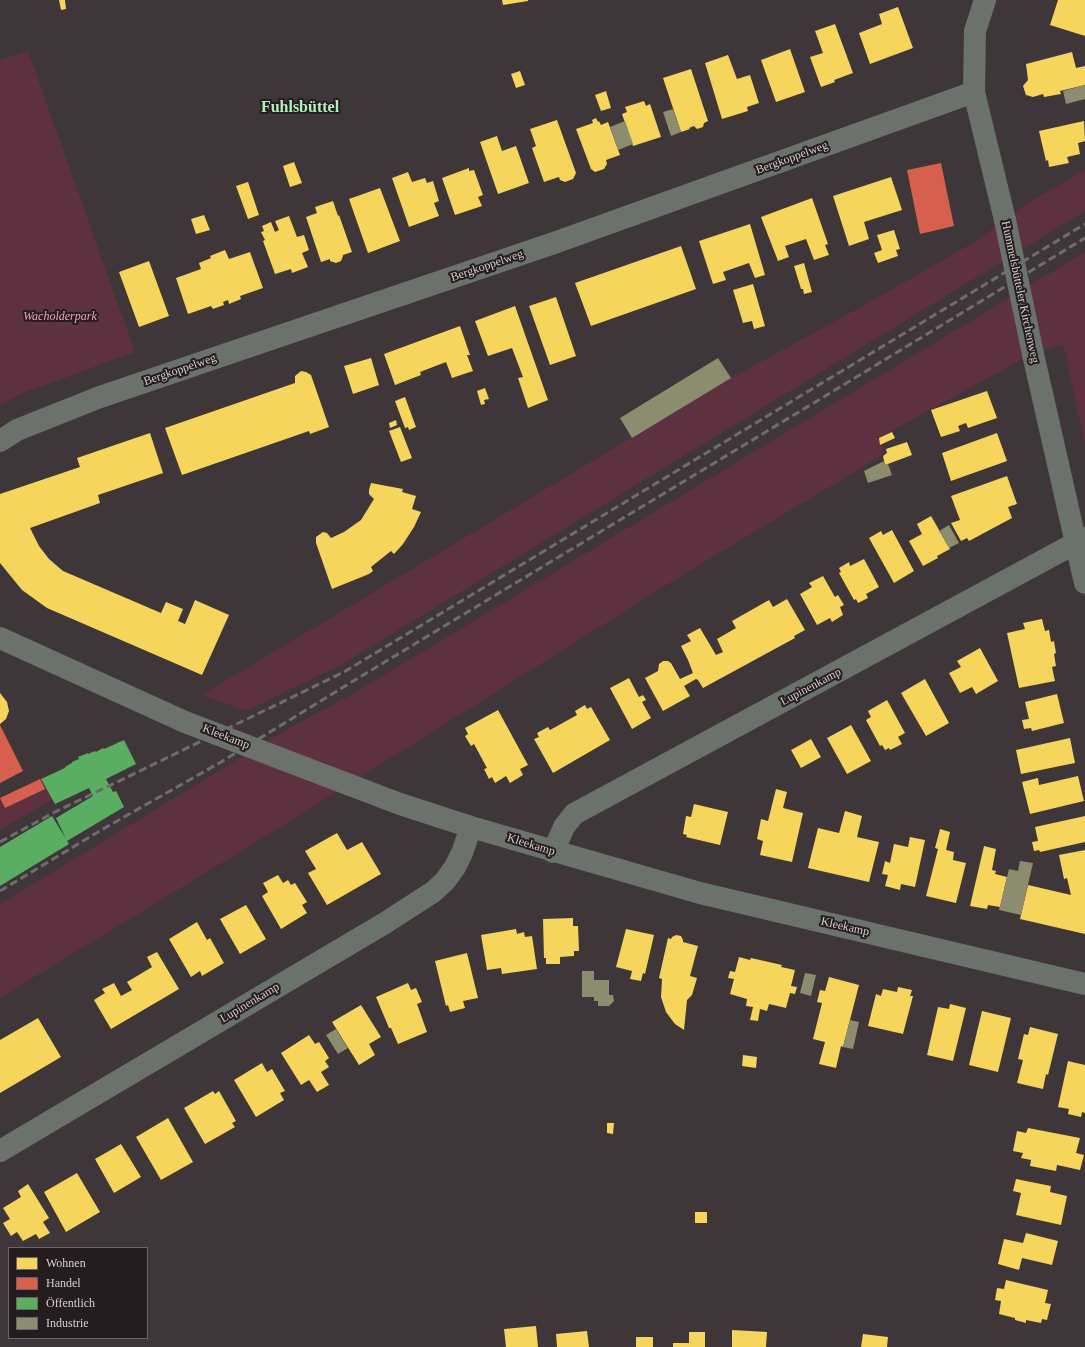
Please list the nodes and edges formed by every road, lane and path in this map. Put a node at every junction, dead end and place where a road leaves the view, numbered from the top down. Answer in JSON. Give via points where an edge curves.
{"nodes":[{"id":1,"x":985,"y":0,"type":"edge"},
{"id":2,"x":974,"y":92,"type":"junction"},
{"id":3,"x":0,"y":441,"type":"edge"},
{"id":4,"x":1080,"y":541,"type":"edge"},
{"id":5,"x":1085,"y":583,"type":"edge"},
{"id":6,"x":0,"y":638,"type":"edge"},
{"id":7,"x":471,"y":827,"type":"junction"},
{"id":8,"x":553,"y":852,"type":"junction"},
{"id":9,"x":1085,"y":984,"type":"edge"},
{"id":10,"x":0,"y":1151,"type":"edge"}],
"edges":[{"from":1,"to":2,"type":"street","name":"Hummelsbütteler Kirchenweg","via":[[975,31]]},
{"from":2,"to":3,"type":"street","name":"Bergkoppelweg","via":[[554,243],[100,397],[17,430]]},
{"from":2,"to":4,"type":"street","name":"Hummelsbütteler Kirchenweg","bridge":true,"via":[[1005,220],[1032,354]]},
{"from":4,"to":5,"type":"street","name":"Hummelsbütteler Kirchenweg"},
{"from":4,"to":8,"type":"street","name":"Lupinenkamp","via":[[574,814],[564,827]]},
{"from":6,"to":7,"type":"street","name":"Kleekamp","bridge":true,"via":[[185,722],[400,804]]},
{"from":7,"to":8,"type":"street","name":"Kleekamp"},
{"from":7,"to":10,"type":"street","name":"Lupinenkamp","via":[[455,867],[433,892]]},
{"from":8,"to":9,"type":"street","name":"Kleekamp","via":[[700,894]]}]}
